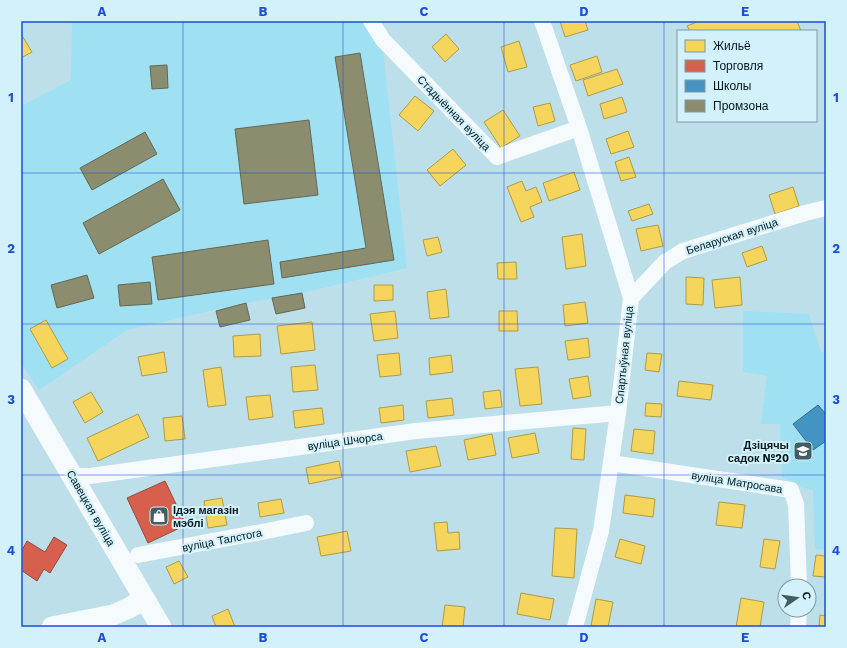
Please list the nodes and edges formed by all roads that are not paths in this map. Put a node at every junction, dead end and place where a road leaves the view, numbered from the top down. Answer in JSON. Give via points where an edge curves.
{"nodes":[{"id":1,"x":371,"y":21,"type":"edge"},
{"id":2,"x":542,"y":21,"type":"edge"},
{"id":3,"x":579,"y":128,"type":"junction"},
{"id":4,"x":826,"y":208,"type":"edge"},
{"id":5,"x":631,"y":298,"type":"junction"},
{"id":6,"x":21,"y":389,"type":"edge"},
{"id":7,"x":618,"y":413,"type":"junction"},
{"id":8,"x":611,"y":463,"type":"junction"},
{"id":9,"x":73,"y":476,"type":"junction"},
{"id":10,"x":306,"y":523,"type":"dead end"},
{"id":11,"x":138,"y":555,"type":"dead end"},
{"id":12,"x":799,"y":578,"type":"edge"},
{"id":13,"x":144,"y":598,"type":"junction"},
{"id":14,"x":52,"y":627,"type":"edge"},
{"id":15,"x":161,"y":627,"type":"edge"},
{"id":16,"x":575,"y":627,"type":"edge"}],
"edges":[{"from":1,"to":3,"type":"street","name":"Стадыённая вуліца","via":[[383,40],[496,157]]},
{"from":2,"to":3,"type":"street","name":"Спартыўная вуліца"},
{"from":3,"to":5,"type":"street","name":"Спартыўная вуліца"},
{"from":4,"to":5,"type":"street","name":"Беларуская вуліца","via":[[683,251],[665,262]]},
{"from":5,"to":7,"type":"street","name":"Спартыўная вуліца"},
{"from":6,"to":9,"type":"main road","name":"Савецкая вуліца"},
{"from":7,"to":8,"type":"street","name":"Спартыўная вуліца"},
{"from":7,"to":9,"type":"street","name":"вуліца Шчорса","via":[[416,431],[98,475]]},
{"from":8,"to":12,"type":"street","name":"вуліца Матросава","via":[[791,490],[796,504]]},
{"from":8,"to":16,"type":"street","name":"Спартыўная вуліца","via":[[601,530]]},
{"from":9,"to":13,"type":"main road","name":"Савецкая вуліца"},
{"from":10,"to":11,"type":"street","name":"вуліца Талстога"},
{"from":13,"to":14,"type":"main road","via":[[113,615]]},
{"from":13,"to":15,"type":"main road","name":"Савецкая вуліца"}]}
